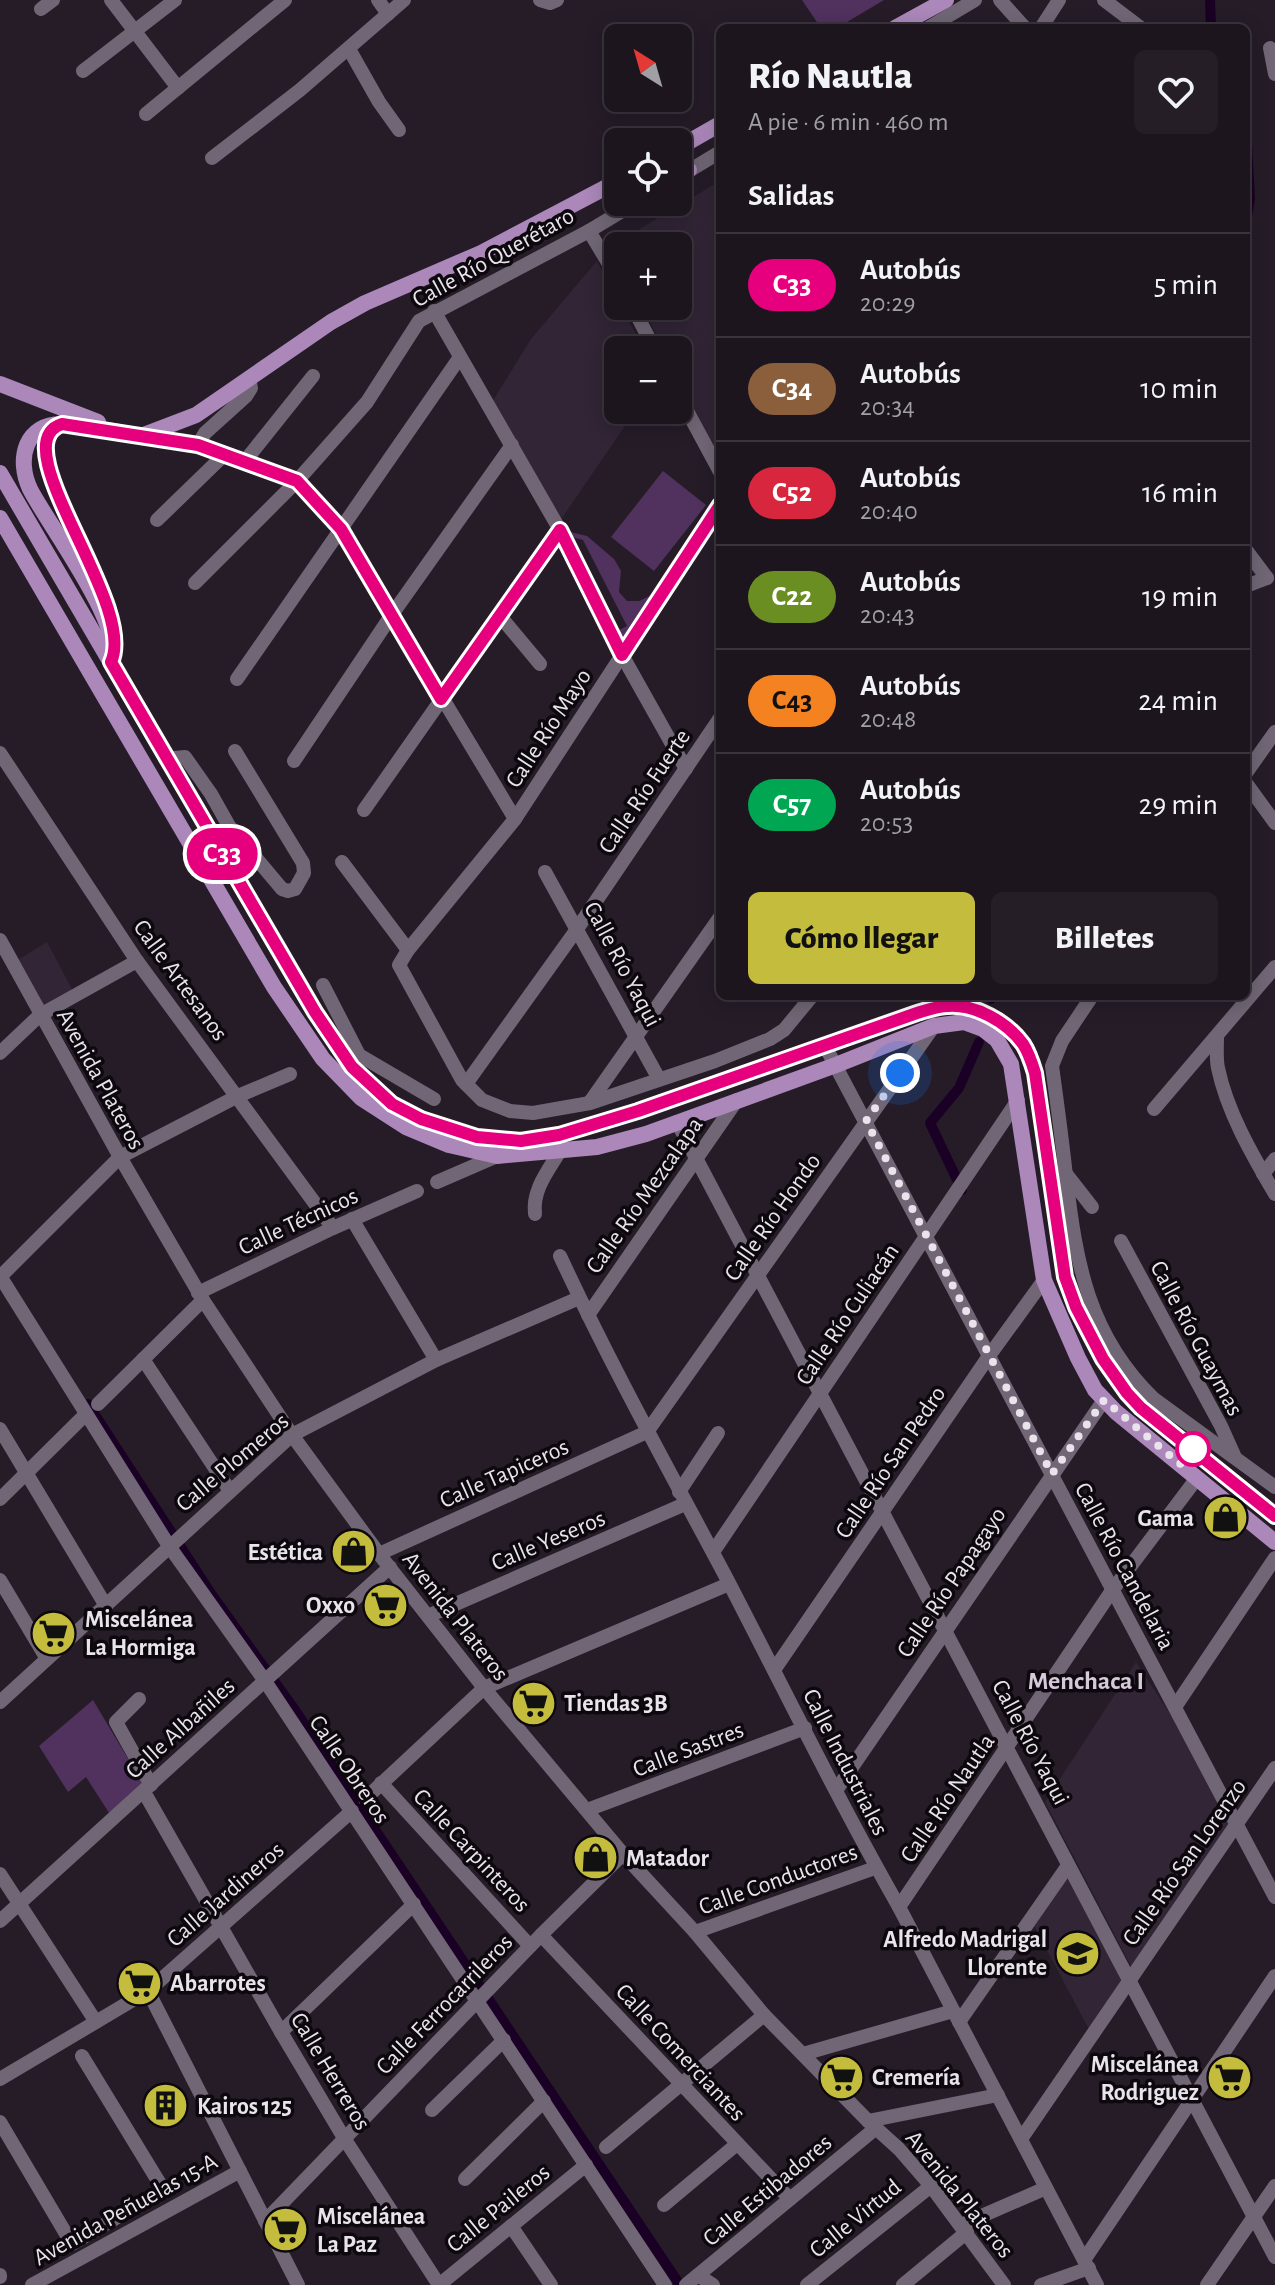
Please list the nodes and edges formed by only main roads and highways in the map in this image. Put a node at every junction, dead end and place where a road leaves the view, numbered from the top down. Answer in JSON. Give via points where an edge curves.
{"nodes":[{"id":1,"x":946,"y":0,"type":"edge"},
{"id":2,"x":902,"y":24,"type":"edge"},
{"id":3,"x":716,"y":126,"type":"edge"},
{"id":4,"x":692,"y":140,"type":"edge"},
{"id":5,"x":604,"y":188,"type":"edge"},
{"id":6,"x":0,"y":384,"type":"edge"},
{"id":7,"x":141,"y":436,"type":"junction"},
{"id":8,"x":0,"y":473,"type":"edge"},
{"id":9,"x":2,"y":524,"type":"edge"},
{"id":10,"x":78,"y":653,"type":"junction"},
{"id":11,"x":111,"y":662,"type":"junction"},
{"id":12,"x":950,"y":1001,"type":"edge"},
{"id":13,"x":1275,"y":1516,"type":"edge"},
{"id":14,"x":1275,"y":1542,"type":"edge"}],
"edges":[{"from":1,"to":2,"type":"main road"},
{"from":3,"to":4,"type":"main road"},
{"from":5,"to":7,"type":"main road","name":"Calle Río Querétaro","via":[[481,253],[365,303],[196,415]]},
{"from":6,"to":7,"type":"main road"},
{"from":7,"to":11,"type":"main road","via":[[62,424],[42,427],[23,450],[30,489],[107,625],[114,646]]},
{"from":8,"to":11,"type":"main road"},
{"from":9,"to":10,"type":"main road"},
{"from":10,"to":11,"type":"main road"},
{"from":10,"to":14,"type":"main road","via":[[274,987],[323,1059],[361,1098],[406,1127],[449,1145],[497,1156],[597,1147],[934,1026],[964,1022],[983,1029],[997,1040],[1011,1064],[1044,1280],[1095,1390]]},
{"from":11,"to":12,"type":"main road","via":[[315,1012],[392,1104],[421,1119],[477,1137],[521,1141],[559,1135]]},
{"from":12,"to":13,"type":"main road","via":[[992,1017],[1029,1054],[1069,1290],[1089,1317],[1103,1359],[1141,1408]]}]}
